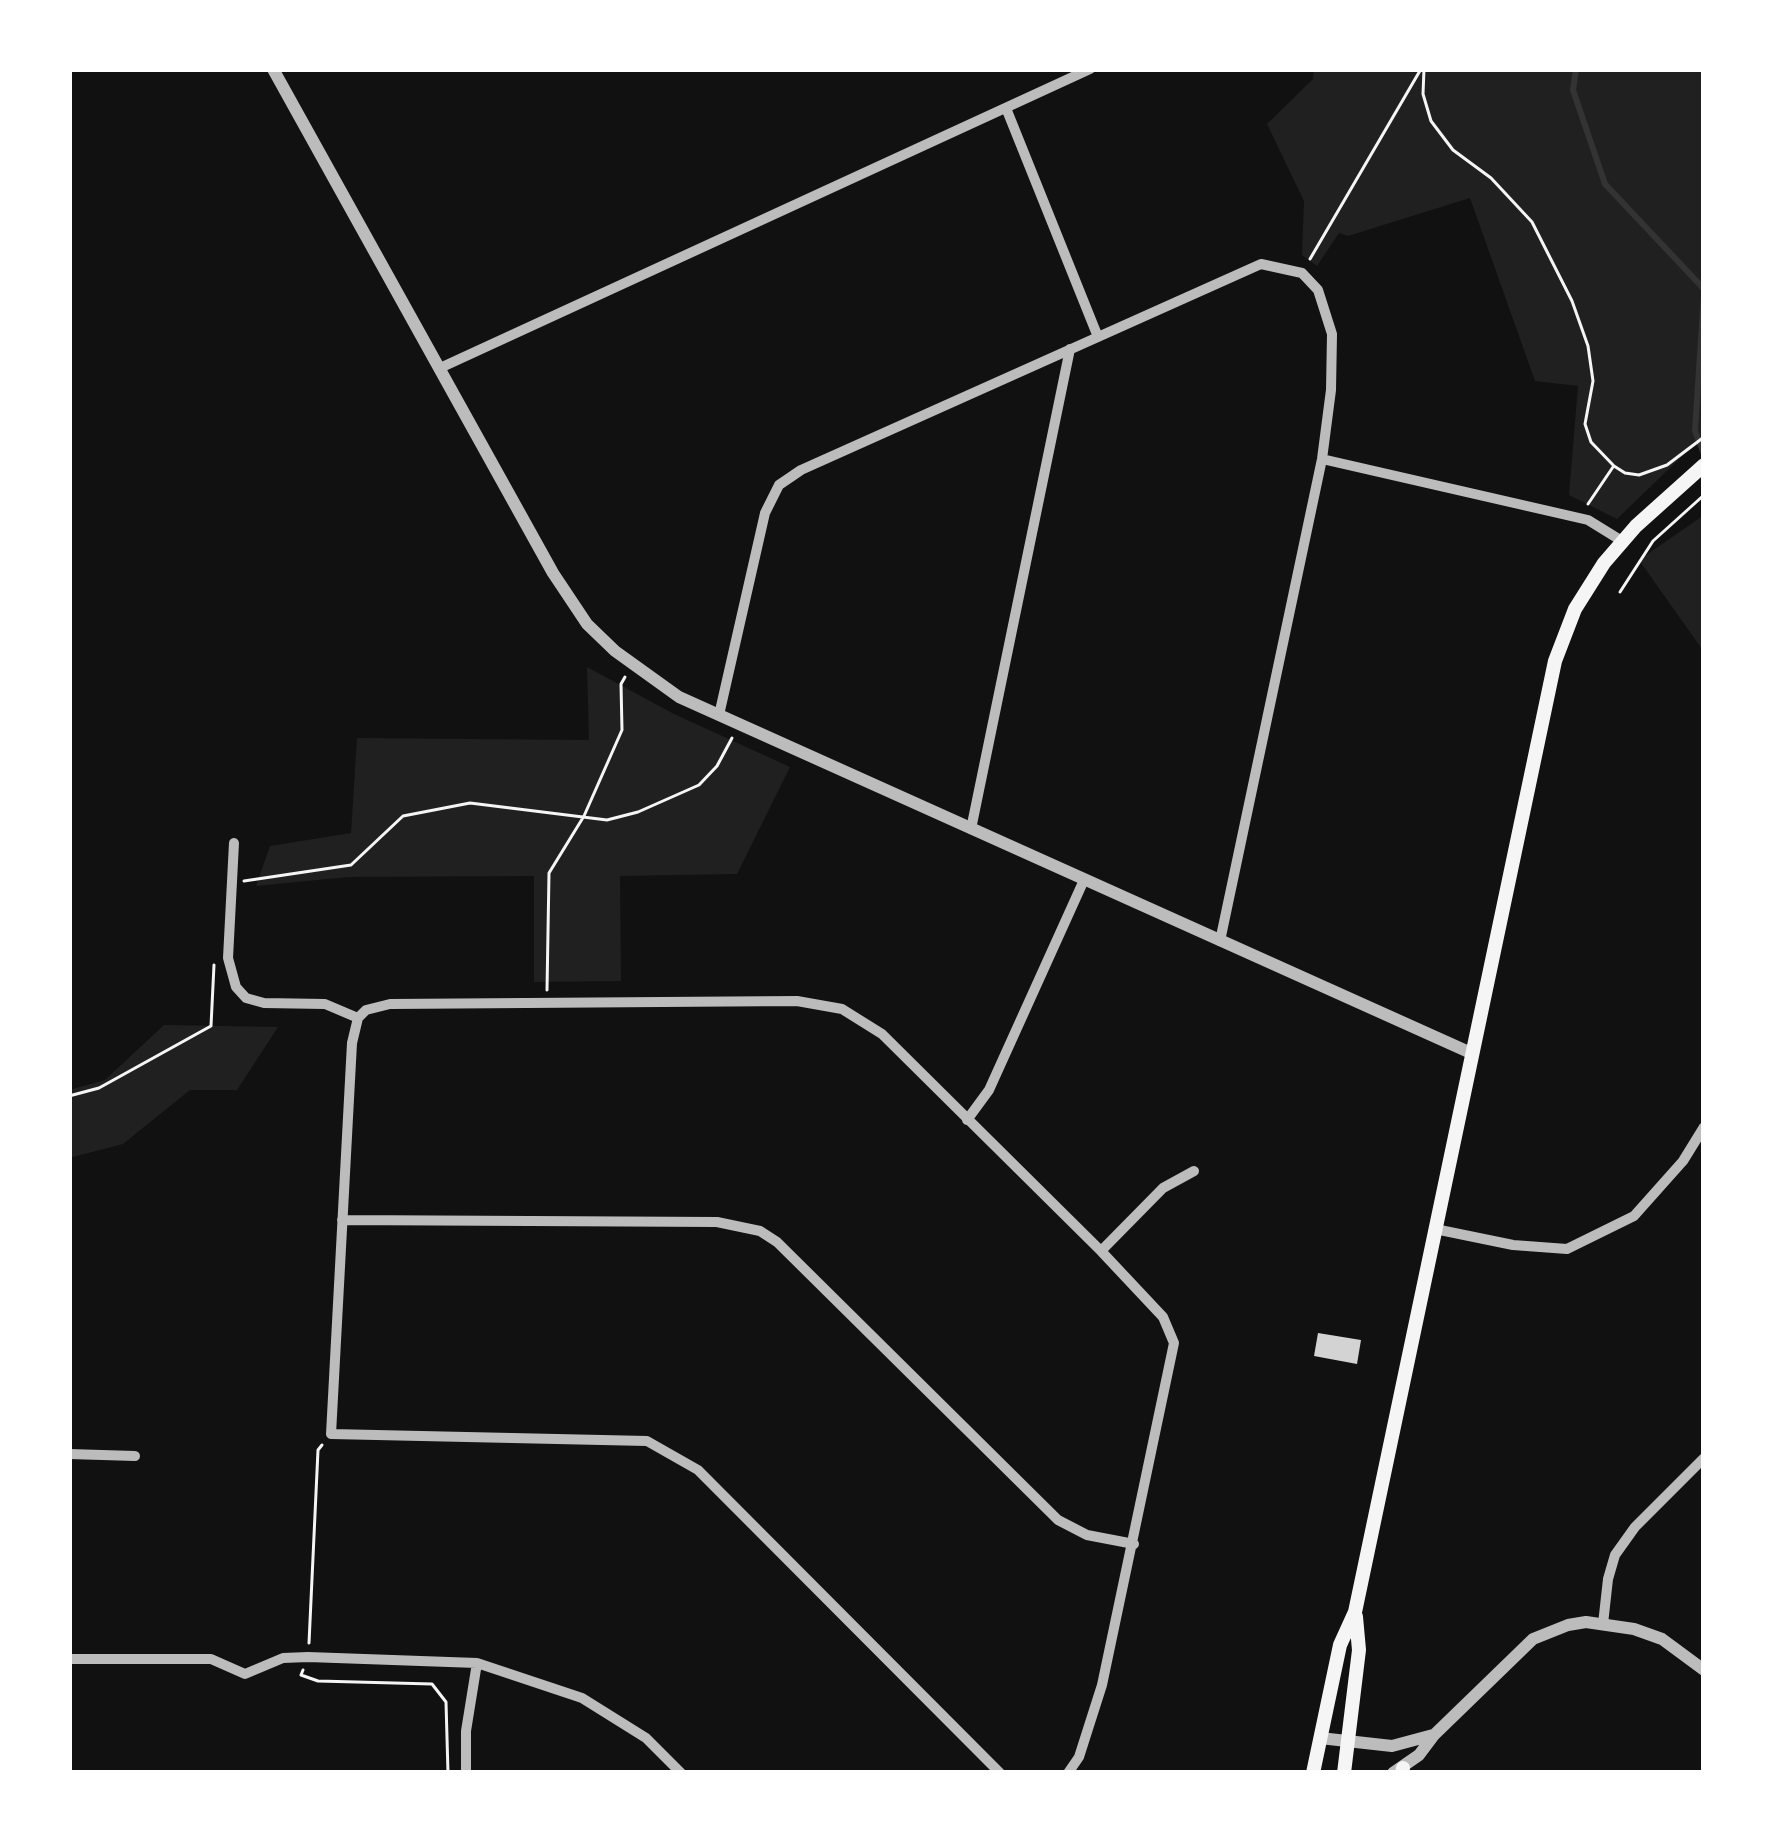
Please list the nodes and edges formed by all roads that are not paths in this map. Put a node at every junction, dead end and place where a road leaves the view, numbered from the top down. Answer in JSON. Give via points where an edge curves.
{"nodes":[{"id":1,"x":273,"y":69,"type":"edge"},
{"id":2,"x":1090,"y":69,"type":"edge"},
{"id":3,"x":1006,"y":108,"type":"junction"},
{"id":4,"x":1098,"y":337,"type":"junction"},
{"id":5,"x":1070,"y":349,"type":"junction"},
{"id":6,"x":440,"y":368,"type":"junction"},
{"id":7,"x":1322,"y":459,"type":"junction"},
{"id":8,"x":1704,"y":465,"type":"edge"},
{"id":9,"x":1622,"y":542,"type":"junction"},
{"id":10,"x":719,"y":715,"type":"junction"},
{"id":11,"x":971,"y":829,"type":"junction"},
{"id":12,"x":234,"y":843,"type":"dead end"},
{"id":13,"x":1084,"y":880,"type":"junction"},
{"id":14,"x":1220,"y":940,"type":"junction"},
{"id":15,"x":358,"y":1018,"type":"junction"},
{"id":16,"x":1471,"y":1053,"type":"junction"},
{"id":17,"x":967,"y":1120,"type":"junction"},
{"id":18,"x":1704,"y":1127,"type":"edge"},
{"id":19,"x":1194,"y":1171,"type":"dead end"},
{"id":20,"x":342,"y":1220,"type":"junction"},
{"id":21,"x":1435,"y":1229,"type":"junction"},
{"id":22,"x":1101,"y":1251,"type":"junction"},
{"id":23,"x":69,"y":1454,"type":"edge"},
{"id":24,"x":135,"y":1456,"type":"dead end"},
{"id":25,"x":1704,"y":1458,"type":"edge"},
{"id":26,"x":1134,"y":1544,"type":"junction"},
{"id":27,"x":1355,"y":1612,"type":"junction"},
{"id":28,"x":1603,"y":1624,"type":"junction"},
{"id":29,"x":69,"y":1659,"type":"edge"},
{"id":30,"x":477,"y":1663,"type":"junction"},
{"id":31,"x":1704,"y":1670,"type":"edge"},
{"id":32,"x":1434,"y":1735,"type":"junction"},
{"id":33,"x":1320,"y":1738,"type":"junction"},
{"id":34,"x":1348,"y":1743,"type":"junction"},
{"id":35,"x":1314,"y":1770,"type":"edge"},
{"id":36,"x":1400,"y":1772,"type":"edge"},
{"id":37,"x":466,"y":1773,"type":"edge"},
{"id":38,"x":681,"y":1773,"type":"edge"},
{"id":39,"x":1000,"y":1773,"type":"edge"},
{"id":40,"x":1068,"y":1773,"type":"edge"},
{"id":41,"x":1346,"y":1773,"type":"edge"}],
"edges":[{"from":1,"to":6,"type":"street"},
{"from":2,"to":3,"type":"street"},
{"from":3,"to":4,"type":"street"},
{"from":3,"to":6,"type":"street"},
{"from":4,"to":5,"type":"street"},
{"from":4,"to":7,"type":"street","via":[[1261,264],[1302,273],[1318,290],[1331,334]]},
{"from":5,"to":10,"type":"street","via":[[779,485],[764,513]]},
{"from":5,"to":11,"type":"street"},
{"from":6,"to":10,"type":"street","via":[[587,624],[633,665]]},
{"from":7,"to":9,"type":"street","via":[[1588,520]]},
{"from":7,"to":14,"type":"street"},
{"from":8,"to":9,"type":"main road"},
{"from":9,"to":16,"type":"main road","via":[[1588,586],[1555,661]]},
{"from":10,"to":11,"type":"street"},
{"from":11,"to":13,"type":"street"},
{"from":12,"to":15,"type":"street","via":[[228,958],[236,987],[264,1003],[325,1004]]},
{"from":13,"to":14,"type":"street"},
{"from":13,"to":17,"type":"street"},
{"from":14,"to":16,"type":"street"},
{"from":15,"to":17,"type":"street","via":[[390,1004],[822,1004],[882,1034]]},
{"from":15,"to":20,"type":"street"},
{"from":16,"to":21,"type":"main road"},
{"from":17,"to":22,"type":"street"},
{"from":18,"to":21,"type":"street","via":[[1634,1216],[1567,1249]]},
{"from":19,"to":22,"type":"street","via":[[1163,1188]]},
{"from":20,"to":26,"type":"street","via":[[717,1222],[760,1232],[1058,1520]]},
{"from":20,"to":39,"type":"street","via":[[331,1435],[647,1442],[698,1470]]},
{"from":21,"to":27,"type":"main road"},
{"from":22,"to":26,"type":"street","via":[[1163,1317],[1174,1343]]},
{"from":23,"to":24,"type":"street"},
{"from":25,"to":28,"type":"street","via":[[1616,1555]]},
{"from":26,"to":40,"type":"street","via":[[1102,1685]]},
{"from":27,"to":33,"type":"main road"},
{"from":27,"to":34,"type":"main road","via":[[1359,1650]]},
{"from":28,"to":31,"type":"street","via":[[1661,1640]]},
{"from":28,"to":32,"type":"street","via":[[1568,1624],[1533,1640]]},
{"from":29,"to":30,"type":"street","via":[[211,1659],[244,1673],[283,1658]]},
{"from":30,"to":37,"type":"street"},
{"from":30,"to":38,"type":"street","via":[[582,1698],[646,1738]]},
{"from":32,"to":34,"type":"street","via":[[1403,1745]]},
{"from":32,"to":36,"type":"street"},
{"from":33,"to":34,"type":"street"},
{"from":33,"to":35,"type":"main road"},
{"from":34,"to":41,"type":"main road"},
{"from":35,"to":41,"type":"street"}]}
